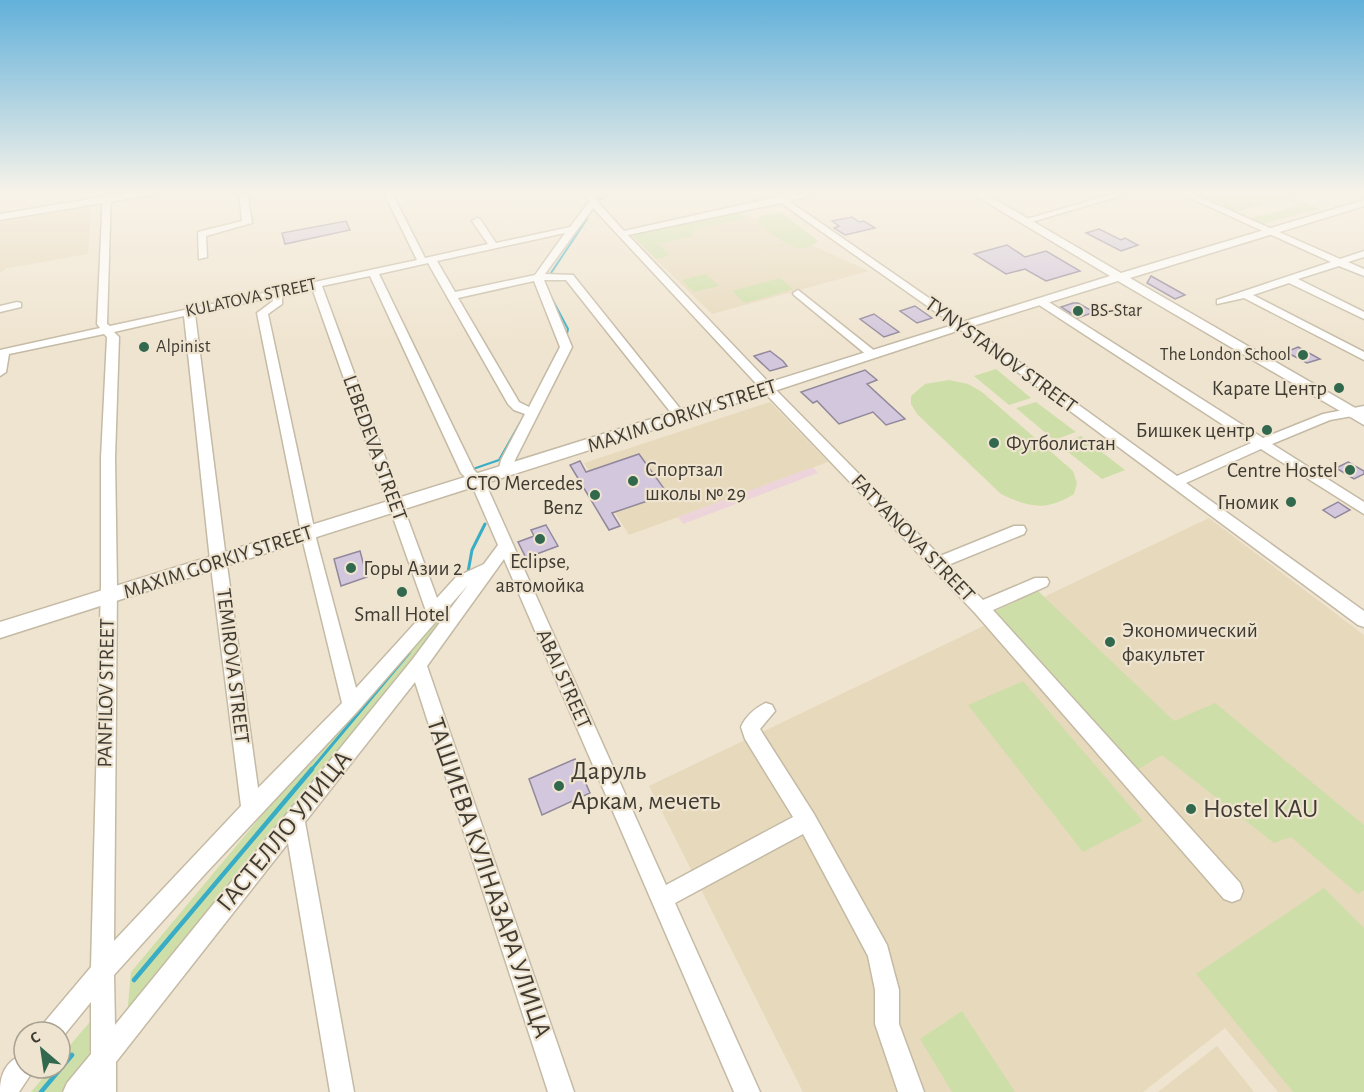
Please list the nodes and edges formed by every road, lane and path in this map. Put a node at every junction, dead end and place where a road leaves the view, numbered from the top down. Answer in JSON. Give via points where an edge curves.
{"nodes":[{"id":1,"x":105,"y":242,"type":"edge"},
{"id":2,"x":201,"y":242,"type":"edge"},
{"id":3,"x":417,"y":242,"type":"edge"},
{"id":4,"x":491,"y":242,"type":"edge"},
{"id":5,"x":513,"y":242,"type":"edge"},
{"id":6,"x":564,"y":242,"type":"edge"},
{"id":7,"x":630,"y":242,"type":"edge"},
{"id":8,"x":843,"y":242,"type":"edge"},
{"id":9,"x":1060,"y":242,"type":"edge"},
{"id":10,"x":1234,"y":242,"type":"edge"},
{"id":11,"x":1295,"y":242,"type":"edge"},
{"id":12,"x":494,"y":246,"type":"junction"},
{"id":13,"x":1364,"y":254,"type":"edge"},
{"id":14,"x":202,"y":257,"type":"dead end"},
{"id":15,"x":427,"y":260,"type":"junction"},
{"id":16,"x":1340,"y":262,"type":"junction"},
{"id":17,"x":374,"y":271,"type":"junction"},
{"id":18,"x":1364,"y":273,"type":"edge"},
{"id":19,"x":538,"y":277,"type":"junction"},
{"id":20,"x":1119,"y":277,"type":"junction"},
{"id":21,"x":1289,"y":279,"type":"junction"},
{"id":22,"x":316,"y":284,"type":"junction"},
{"id":23,"x":276,"y":292,"type":"junction"},
{"id":24,"x":798,"y":293,"type":"dead end"},
{"id":25,"x":1244,"y":294,"type":"junction"},
{"id":26,"x":453,"y":296,"type":"junction"},
{"id":27,"x":1040,"y":301,"type":"junction"},
{"id":28,"x":1221,"y":302,"type":"dead end"},
{"id":29,"x":17,"y":305,"type":"dead end"},
{"id":30,"x":0,"y":309,"type":"edge"},
{"id":31,"x":189,"y":311,"type":"junction"},
{"id":32,"x":1364,"y":315,"type":"edge"},
{"id":33,"x":961,"y":325,"type":"junction"},
{"id":34,"x":107,"y":329,"type":"junction"},
{"id":35,"x":2,"y":352,"type":"edge"},
{"id":36,"x":872,"y":354,"type":"junction"},
{"id":37,"x":1364,"y":357,"type":"edge"},
{"id":38,"x":0,"y":372,"type":"edge"},
{"id":39,"x":768,"y":388,"type":"junction"},
{"id":40,"x":533,"y":411,"type":"junction"},
{"id":41,"x":1360,"y":414,"type":"edge"},
{"id":42,"x":680,"y":416,"type":"junction"},
{"id":43,"x":1262,"y":443,"type":"junction"},
{"id":44,"x":505,"y":472,"type":"junction"},
{"id":45,"x":477,"y":480,"type":"junction"},
{"id":46,"x":1175,"y":482,"type":"junction"},
{"id":47,"x":396,"y":506,"type":"junction"},
{"id":48,"x":1364,"y":509,"type":"edge"},
{"id":49,"x":1019,"y":530,"type":"dead end"},
{"id":50,"x":308,"y":534,"type":"junction"},
{"id":51,"x":506,"y":546,"type":"junction"},
{"id":52,"x":219,"y":562,"type":"junction"},
{"id":53,"x":937,"y":563,"type":"junction"},
{"id":54,"x":490,"y":568,"type":"junction"},
{"id":55,"x":1041,"y":582,"type":"dead end"},
{"id":56,"x":109,"y":597,"type":"junction"},
{"id":57,"x":981,"y":608,"type":"junction"},
{"id":58,"x":434,"y":612,"type":"junction"},
{"id":59,"x":1364,"y":620,"type":"edge"},
{"id":60,"x":0,"y":630,"type":"edge"},
{"id":61,"x":418,"y":665,"type":"junction"},
{"id":62,"x":351,"y":705,"type":"junction"},
{"id":63,"x":766,"y":711,"type":"dead end"},
{"id":64,"x":251,"y":807,"type":"junction"},
{"id":65,"x":294,"y":819,"type":"junction"},
{"id":66,"x":807,"y":821,"type":"junction"},
{"id":67,"x":1232,"y":891,"type":"dead end"},
{"id":68,"x":661,"y":900,"type":"junction"},
{"id":69,"x":102,"y":969,"type":"junction"},
{"id":70,"x":61,"y":1020,"type":"edge"},
{"id":71,"x":104,"y":1056,"type":"junction"},
{"id":72,"x":13,"y":1080,"type":"edge"},
{"id":73,"x":3,"y":1092,"type":"edge"},
{"id":74,"x":76,"y":1092,"type":"edge"},
{"id":75,"x":104,"y":1092,"type":"edge"},
{"id":76,"x":342,"y":1092,"type":"edge"},
{"id":77,"x":561,"y":1092,"type":"edge"},
{"id":78,"x":747,"y":1092,"type":"edge"},
{"id":79,"x":911,"y":1092,"type":"edge"}],
"edges":[{"from":1,"to":34,"type":"street","name":"PANFILOV STREET","via":[[102,324]]},
{"from":2,"to":14,"type":"street"},
{"from":3,"to":15,"type":"street"},
{"from":4,"to":12,"type":"street"},
{"from":5,"to":12,"type":"street","name":"KULATOVA STREET"},
{"from":6,"to":19,"type":"street"},
{"from":7,"to":39,"type":"street","name":"FATYANOVA STREET"},
{"from":8,"to":33,"type":"street","name":"TYNYSTANOV STREET"},
{"from":9,"to":20,"type":"main road"},
{"from":10,"to":20,"type":"main road","name":"MAXIM GORKIY STREET"},
{"from":11,"to":16,"type":"street"},
{"from":12,"to":15,"type":"street","name":"KULATOVA STREET"},
{"from":13,"to":16,"type":"street"},
{"from":15,"to":17,"type":"street","name":"KULATOVA STREET"},
{"from":15,"to":26,"type":"street"},
{"from":16,"to":18,"type":"street"},
{"from":16,"to":21,"type":"street"},
{"from":17,"to":22,"type":"street","name":"KULATOVA STREET"},
{"from":17,"to":45,"type":"street","name":"ABAI STREET","via":[[468,473]]},
{"from":19,"to":26,"type":"street"},
{"from":19,"to":40,"type":"street","via":[[566,347]]},
{"from":19,"to":42,"type":"street","via":[[569,277]]},
{"from":20,"to":27,"type":"main road","name":"MAXIM GORKIY STREET"},
{"from":20,"to":41,"type":"main road"},
{"from":21,"to":25,"type":"street"},
{"from":21,"to":32,"type":"street"},
{"from":22,"to":23,"type":"street","name":"KULATOVA STREET"},
{"from":22,"to":47,"type":"street","name":"LEBEDEVA STREET"},
{"from":23,"to":31,"type":"street","name":"KULATOVA STREET"},
{"from":23,"to":50,"type":"street","via":[[278,302],[262,313]]},
{"from":24,"to":36,"type":"street"},
{"from":25,"to":28,"type":"street"},
{"from":25,"to":37,"type":"street"},
{"from":26,"to":40,"type":"street","via":[[514,404]]},
{"from":27,"to":33,"type":"main road","name":"MAXIM GORKIY STREET"},
{"from":27,"to":43,"type":"street"},
{"from":29,"to":30,"type":"street"},
{"from":31,"to":34,"type":"street","name":"KULATOVA STREET"},
{"from":31,"to":52,"type":"street","name":"TEMIROVA STREET"},
{"from":33,"to":36,"type":"main road","name":"MAXIM GORKIY STREET"},
{"from":33,"to":46,"type":"street","name":"TYNYSTANOV STREET"},
{"from":34,"to":35,"type":"street","name":"KULATOVA STREET"},
{"from":34,"to":56,"type":"street","name":"PANFILOV STREET","via":[[113,337],[108,458]]},
{"from":35,"to":38,"type":"street"},
{"from":36,"to":39,"type":"main road","name":"MAXIM GORKIY STREET"},
{"from":39,"to":42,"type":"main road","name":"MAXIM GORKIY STREET"},
{"from":39,"to":53,"type":"street","name":"FATYANOVA STREET"},
{"from":40,"to":44,"type":"street"},
{"from":41,"to":43,"type":"street","via":[[1327,417]]},
{"from":42,"to":44,"type":"main road","name":"MAXIM GORKIY STREET"},
{"from":43,"to":46,"type":"street"},
{"from":43,"to":48,"type":"street"},
{"from":44,"to":45,"type":"main road","name":"MAXIM GORKIY STREET"},
{"from":45,"to":47,"type":"main road","name":"MAXIM GORKIY STREET"},
{"from":45,"to":51,"type":"street","name":"ABAI STREET"},
{"from":46,"to":59,"type":"street","name":"TYNYSTANOV STREET"},
{"from":47,"to":50,"type":"main road","name":"MAXIM GORKIY STREET"},
{"from":47,"to":58,"type":"street","name":"LEBEDEVA STREET"},
{"from":49,"to":53,"type":"street"},
{"from":50,"to":52,"type":"main road","name":"MAXIM GORKIY STREET"},
{"from":50,"to":62,"type":"street"},
{"from":51,"to":54,"type":"street","name":"ГАСТЕЛЛО УЛИЦА"},
{"from":51,"to":68,"type":"street","name":"ABAI STREET"},
{"from":52,"to":56,"type":"main road","name":"MAXIM GORKIY STREET"},
{"from":52,"to":64,"type":"street","name":"TEMIROVA STREET"},
{"from":53,"to":57,"type":"street","name":"FATYANOVA STREET"},
{"from":54,"to":58,"type":"street","name":"ГАСТЕЛЛО УЛИЦА","via":[[462,581]]},
{"from":54,"to":61,"type":"street","name":"ГАСТЕЛЛО УЛИЦА"},
{"from":55,"to":57,"type":"street"},
{"from":56,"to":60,"type":"main road","name":"MAXIM GORKIY STREET"},
{"from":56,"to":69,"type":"street","name":"PANFILOV STREET"},
{"from":57,"to":67,"type":"street","name":"FATYANOVA STREET"},
{"from":58,"to":62,"type":"street","name":"ГАСТЕЛЛО УЛИЦА"},
{"from":61,"to":65,"type":"street","name":"ГАСТЕЛЛО УЛИЦА"},
{"from":61,"to":77,"type":"street","name":"ТАШИЕВА КУЛНАЗАРА УЛИЦА"},
{"from":62,"to":64,"type":"street","name":"ГАСТЕЛЛО УЛИЦА"},
{"from":63,"to":66,"type":"street","via":[[750,727],[752,733]]},
{"from":64,"to":69,"type":"street","name":"ГАСТЕЛЛО УЛИЦА"},
{"from":65,"to":71,"type":"street","name":"ГАСТЕЛЛО УЛИЦА"},
{"from":65,"to":76,"type":"street"},
{"from":66,"to":68,"type":"street"},
{"from":66,"to":79,"type":"street","via":[[879,953],[887,990],[887,1024]]},
{"from":68,"to":78,"type":"street","name":"ABAI STREET"},
{"from":69,"to":70,"type":"street","name":"ГАСТЕЛЛО УЛИЦА"},
{"from":69,"to":71,"type":"street","name":"PANFILOV STREET"},
{"from":71,"to":74,"type":"street","name":"ГАСТЕЛЛО УЛИЦА"},
{"from":71,"to":75,"type":"street","name":"PANFILOV STREET"},
{"from":72,"to":73,"type":"street"}]}
